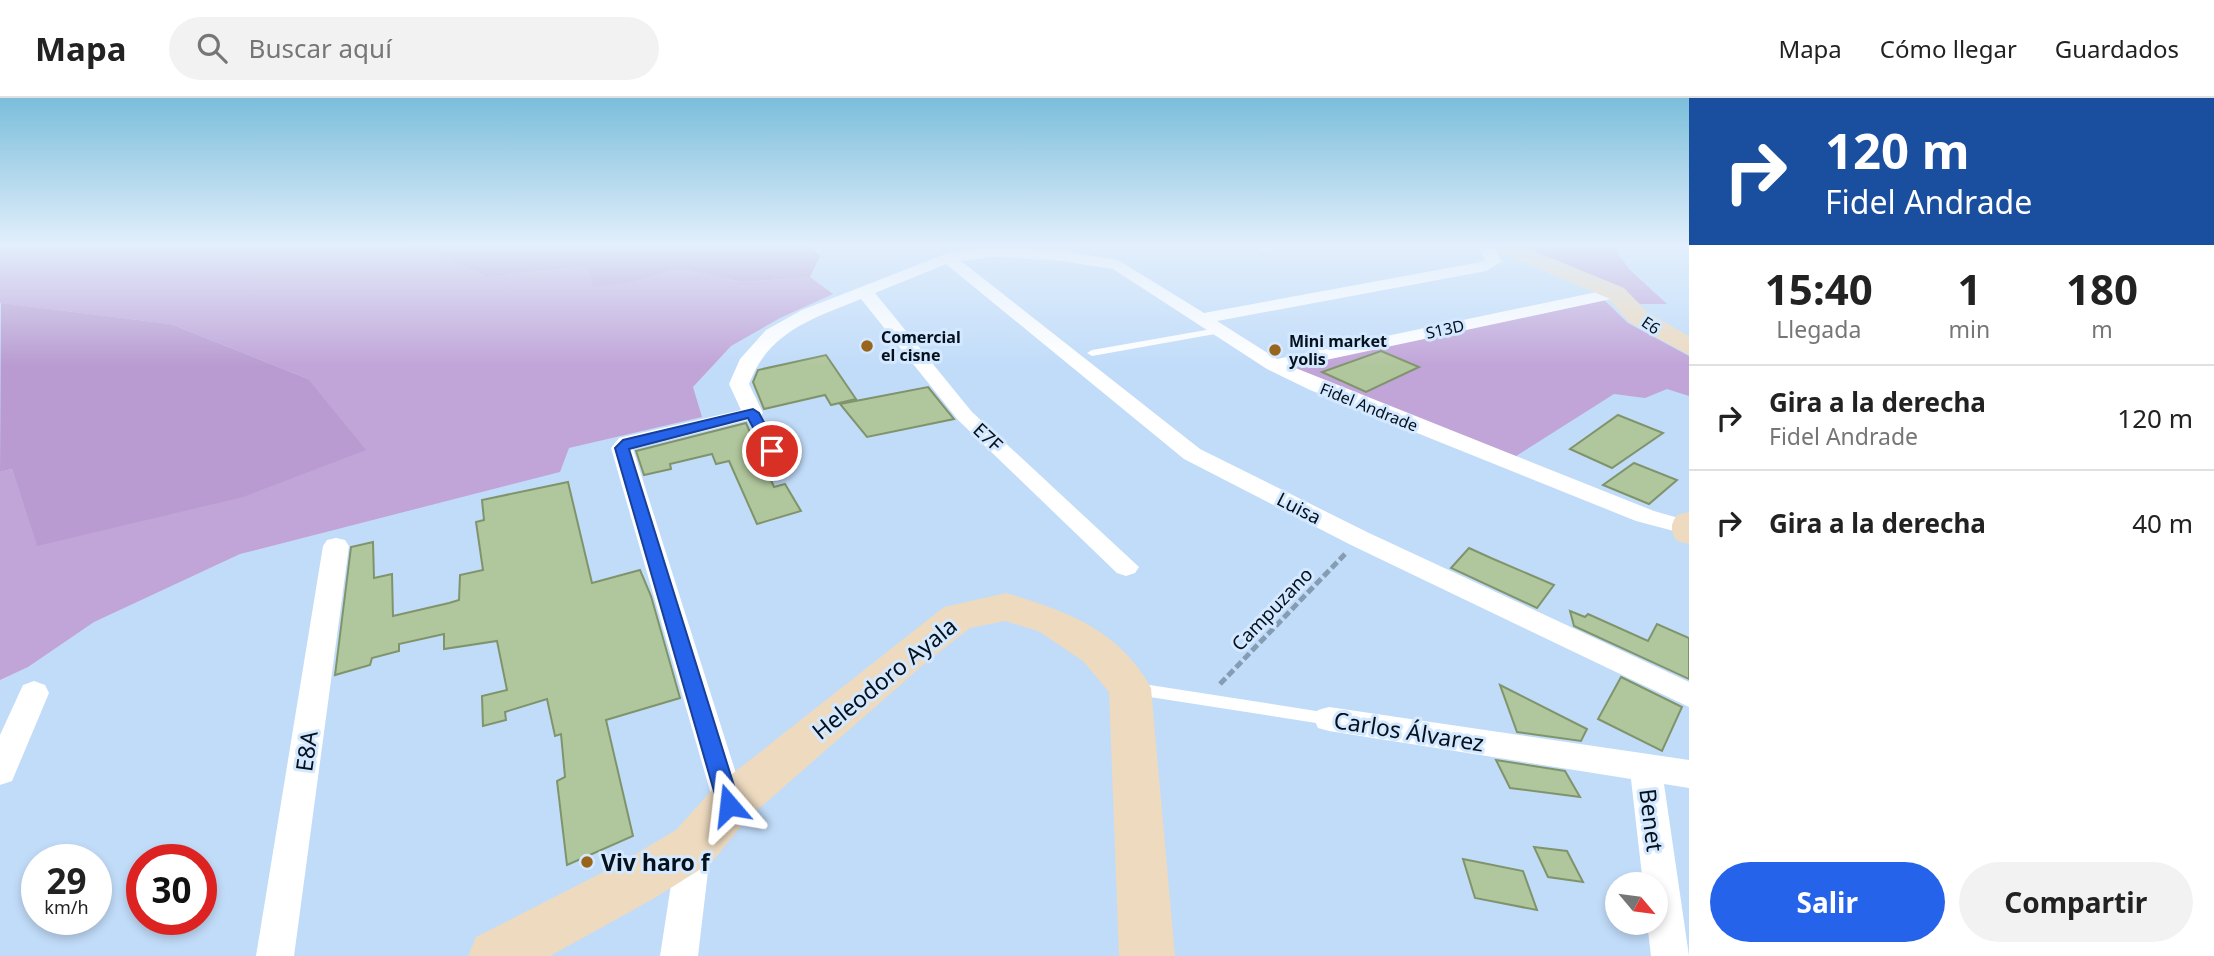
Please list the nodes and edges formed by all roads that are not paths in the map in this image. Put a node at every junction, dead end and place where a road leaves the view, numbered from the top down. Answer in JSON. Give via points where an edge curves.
{"nodes":[{"id":1,"x":880,"y":286,"type":"edge"},
{"id":2,"x":983,"y":286,"type":"edge"},
{"id":3,"x":1152,"y":286,"type":"edge"},
{"id":4,"x":1377,"y":286,"type":"edge"},
{"id":5,"x":1599,"y":286,"type":"edge"},
{"id":6,"x":865,"y":292,"type":"junction"},
{"id":7,"x":1616,"y":293,"type":"junction"},
{"id":8,"x":1203,"y":318,"type":"junction"},
{"id":9,"x":1223,"y":330,"type":"junction"},
{"id":10,"x":1689,"y":346,"type":"edge"},
{"id":11,"x":1092,"y":352,"type":"dead end"},
{"id":12,"x":1273,"y":365,"type":"junction"},
{"id":13,"x":753,"y":413,"type":"junction"},
{"id":14,"x":772,"y":451,"type":"dead end"},
{"id":15,"x":1688,"y":528,"type":"edge"},
{"id":16,"x":336,"y":546,"type":"dead end"},
{"id":17,"x":1126,"y":568,"type":"dead end"},
{"id":18,"x":1129,"y":688,"type":"junction"},
{"id":19,"x":34,"y":693,"type":"dead end"},
{"id":20,"x":1689,"y":695,"type":"edge"},
{"id":21,"x":1329,"y":719,"type":"joint"},
{"id":22,"x":1646,"y":768,"type":"junction"},
{"id":23,"x":0,"y":771,"type":"edge"},
{"id":24,"x":1689,"y":774,"type":"edge"},
{"id":25,"x":729,"y":805,"type":"junction"},
{"id":26,"x":694,"y":846,"type":"junction"},
{"id":27,"x":275,"y":956,"type":"edge"},
{"id":28,"x":497,"y":956,"type":"edge"},
{"id":29,"x":679,"y":956,"type":"edge"},
{"id":30,"x":1147,"y":956,"type":"edge"},
{"id":31,"x":1670,"y":956,"type":"edge"}],
"edges":[{"from":1,"to":6,"type":"street","name":"Fidel Andrade"},
{"from":2,"to":20,"type":"street","name":"Luisa","via":[[1182,447],[1360,539]]},
{"from":3,"to":8,"type":"street","name":"Fidel Andrade"},
{"from":4,"to":8,"type":"street"},
{"from":5,"to":7,"type":"street","name":"E6"},
{"from":6,"to":13,"type":"street","name":"Fidel Andrade","via":[[772,334],[749,359],[739,384]]},
{"from":6,"to":17,"type":"street","name":"E7F","via":[[965,416]]},
{"from":7,"to":10,"type":"street","name":"E6","via":[[1639,317]]},
{"from":7,"to":12,"type":"street","name":"S13D"},
{"from":8,"to":9,"type":"street","name":"Fidel Andrade"},
{"from":9,"to":11,"type":"lane"},
{"from":9,"to":12,"type":"street","name":"Fidel Andrade"},
{"from":12,"to":15,"type":"street","name":"Fidel Andrade","via":[[1371,410],[1645,516]]},
{"from":13,"to":14,"type":"lane"},
{"from":13,"to":25,"type":"street","via":[[622,448]]},
{"from":16,"to":27,"type":"street","name":"E8A"},
{"from":18,"to":21,"type":"lane","name":"Carlos Álvarez"},
{"from":18,"to":25,"type":"street","name":"Heleodoro Ayala","via":[[1097,650],[1052,621],[1006,607],[958,617]]},
{"from":18,"to":30,"type":"street"},
{"from":19,"to":23,"type":"street"},
{"from":21,"to":22,"type":"street","name":"Carlos Álvarez"},
{"from":22,"to":24,"type":"street","name":"Carlos Álvarez"},
{"from":22,"to":31,"type":"street","name":"Benet"},
{"from":25,"to":26,"type":"street","name":"Heleodoro Ayala"},
{"from":26,"to":28,"type":"street","name":"Heleodoro Ayala"},
{"from":26,"to":29,"type":"street"}]}
